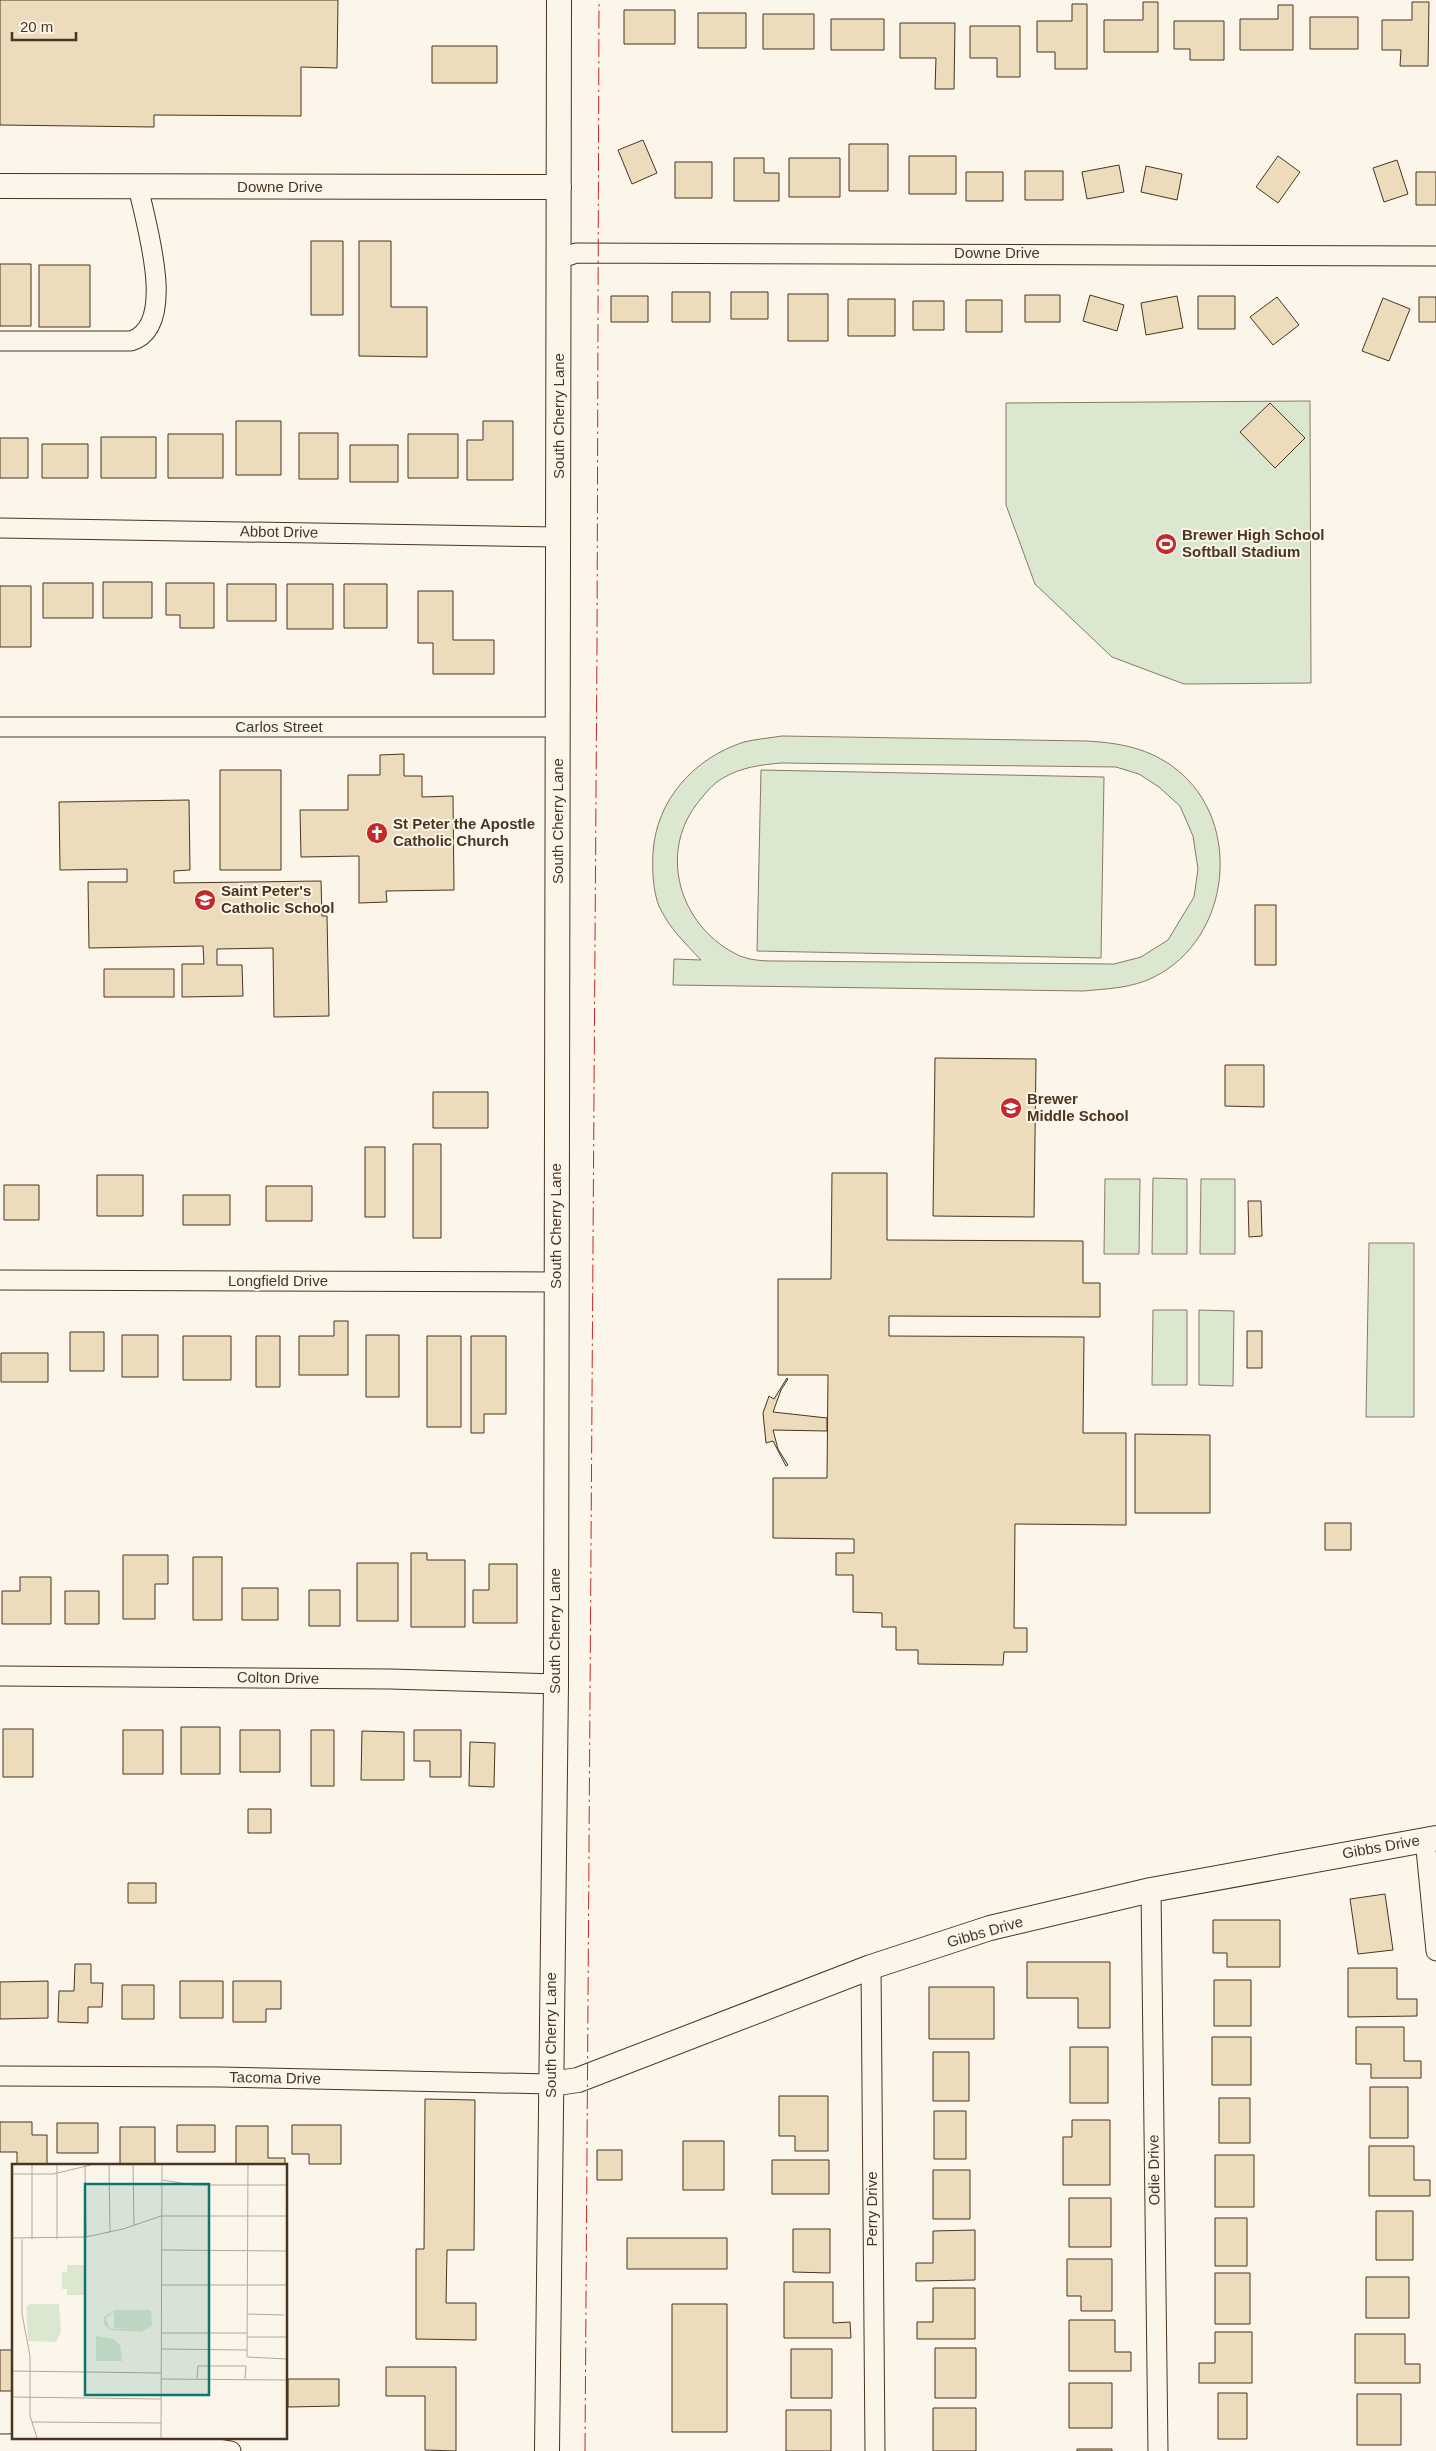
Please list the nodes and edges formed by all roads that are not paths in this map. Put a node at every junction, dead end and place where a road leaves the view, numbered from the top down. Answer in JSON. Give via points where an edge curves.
{"nodes":[{"id":1,"x":559,"y":0,"type":"edge"},
{"id":2,"x":0,"y":186,"type":"edge"},
{"id":3,"x":138,"y":186,"type":"junction"},
{"id":4,"x":559,"y":187,"type":"junction"},
{"id":5,"x":1436,"y":256,"type":"edge"},
{"id":6,"x":559,"y":259,"type":"junction"},
{"id":7,"x":0,"y":341,"type":"edge"},
{"id":8,"x":0,"y":528,"type":"edge"},
{"id":9,"x":558,"y":537,"type":"junction"},
{"id":10,"x":0,"y":727,"type":"edge"},
{"id":11,"x":558,"y":727,"type":"junction"},
{"id":12,"x":0,"y":1280,"type":"edge"},
{"id":13,"x":555,"y":1282,"type":"junction"},
{"id":14,"x":0,"y":1676,"type":"edge"},
{"id":15,"x":556,"y":1684,"type":"junction"},
{"id":16,"x":1430,"y":1838,"type":"edge"},
{"id":17,"x":1151,"y":1890,"type":"junction"},
{"id":18,"x":1436,"y":1951,"type":"edge"},
{"id":19,"x":871,"y":1967,"type":"junction"},
{"id":20,"x":0,"y":2076,"type":"edge"},
{"id":21,"x":550,"y":2084,"type":"junction"},
{"id":22,"x":0,"y":2444,"type":"edge"},
{"id":23,"x":232,"y":2451,"type":"edge"},
{"id":24,"x":547,"y":2451,"type":"edge"},
{"id":25,"x":875,"y":2451,"type":"edge"},
{"id":26,"x":1158,"y":2451,"type":"edge"}],
"edges":[{"from":1,"to":4,"type":"street","name":"South Cherry Lane"},
{"from":2,"to":3,"type":"street","name":"Downe Drive"},
{"from":3,"to":4,"type":"street","name":"Downe Drive"},
{"from":3,"to":7,"type":"street","via":[[158,286],[153,319],[140,338],[131,341]]},
{"from":4,"to":6,"type":"street","name":"South Cherry Lane"},
{"from":5,"to":6,"type":"street","name":"Downe Drive","via":[[576,253]]},
{"from":6,"to":9,"type":"street","name":"South Cherry Lane"},
{"from":8,"to":9,"type":"street","name":"Abbot Drive"},
{"from":9,"to":11,"type":"street","name":"South Cherry Lane"},
{"from":10,"to":11,"type":"street","name":"Carlos Street"},
{"from":11,"to":13,"type":"street","name":"South Cherry Lane"},
{"from":12,"to":13,"type":"street","name":"Longfield Drive"},
{"from":13,"to":15,"type":"street","name":"South Cherry Lane"},
{"from":14,"to":15,"type":"street","name":"Colton Drive"},
{"from":15,"to":21,"type":"street","name":"South Cherry Lane"},
{"from":16,"to":17,"type":"street","name":"Gibbs Drive"},
{"from":16,"to":18,"type":"street"},
{"from":17,"to":19,"type":"street","name":"Gibbs Drive","via":[[990,1928]]},
{"from":17,"to":26,"type":"street","name":"Odie Drive"},
{"from":19,"to":21,"type":"street","name":"Gibbs Drive","via":[[578,2080]]},
{"from":19,"to":25,"type":"street","name":"Perry Drive"},
{"from":20,"to":21,"type":"street","name":"Tacoma Drive"},
{"from":21,"to":24,"type":"street","name":"South Cherry Lane"},
{"from":22,"to":23,"type":"street","via":[[178,2442]]}]}
